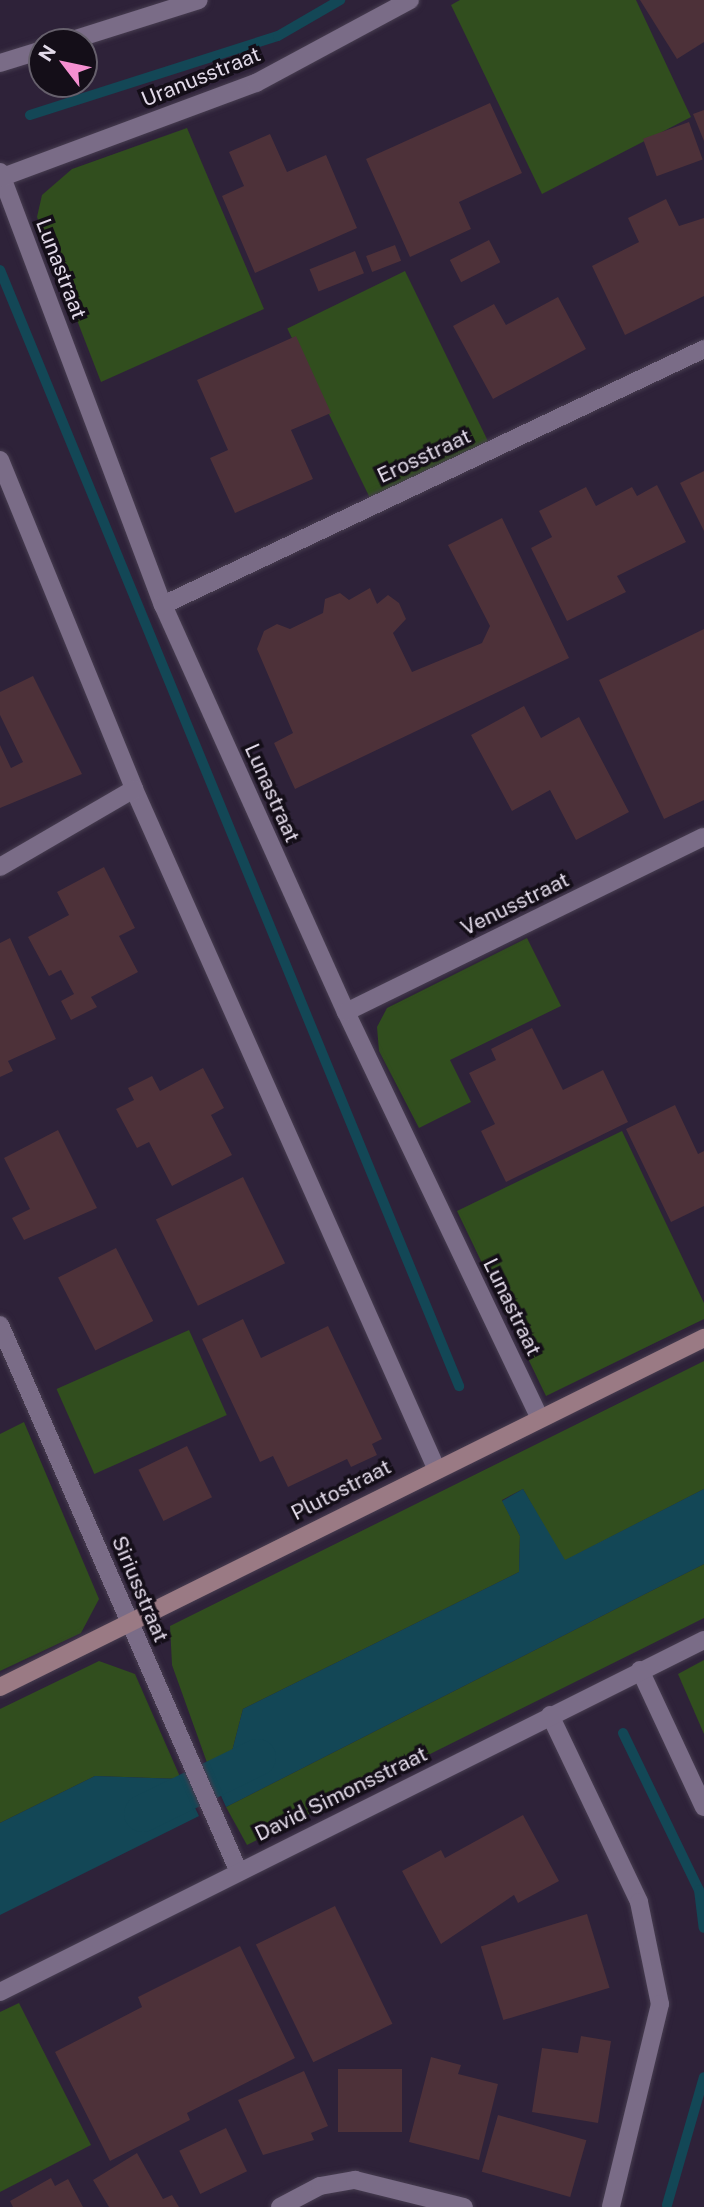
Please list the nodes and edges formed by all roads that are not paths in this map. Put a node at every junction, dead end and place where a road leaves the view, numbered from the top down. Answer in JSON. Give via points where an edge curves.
{"nodes":[{"id":1,"x":200,"y":0,"type":"edge"},
{"id":2,"x":410,"y":0,"type":"edge"},
{"id":3,"x":98,"y":32,"type":"edge"},
{"id":4,"x":28,"y":54,"type":"edge"},
{"id":5,"x":0,"y":63,"type":"edge"},
{"id":6,"x":1,"y":176,"type":"edge"},
{"id":7,"x":704,"y":349,"type":"edge"},
{"id":8,"x":0,"y":460,"type":"edge"},
{"id":9,"x":163,"y":605,"type":"junction"},
{"id":10,"x":134,"y":789,"type":"junction"},
{"id":11,"x":704,"y":837,"type":"edge"},
{"id":12,"x":0,"y":867,"type":"edge"},
{"id":13,"x":346,"y":1012,"type":"junction"},
{"id":14,"x":0,"y":1325,"type":"edge"},
{"id":15,"x":704,"y":1338,"type":"edge"},
{"id":16,"x":540,"y":1418,"type":"junction"},
{"id":17,"x":436,"y":1468,"type":"junction"},
{"id":18,"x":131,"y":1622,"type":"junction"},
{"id":19,"x":704,"y":1640,"type":"edge"},
{"id":20,"x":640,"y":1670,"type":"junction"},
{"id":21,"x":0,"y":1687,"type":"edge"},
{"id":22,"x":551,"y":1715,"type":"junction"},
{"id":23,"x":704,"y":1807,"type":"edge"},
{"id":24,"x":238,"y":1870,"type":"junction"},
{"id":25,"x":0,"y":1992,"type":"edge"},
{"id":26,"x":280,"y":2207,"type":"edge"},
{"id":27,"x":464,"y":2207,"type":"edge"},
{"id":28,"x":611,"y":2207,"type":"edge"}],
"edges":[{"from":1,"to":3,"type":"street"},
{"from":2,"to":6,"type":"street","name":"Uranusstraat","via":[[256,83]]},
{"from":4,"to":5,"type":"street"},
{"from":6,"to":9,"type":"street","name":"Lunastraat"},
{"from":7,"to":9,"type":"street","name":"Erosstraat"},
{"from":8,"to":10,"type":"street"},
{"from":9,"to":13,"type":"street","name":"Lunastraat"},
{"from":10,"to":12,"type":"street"},
{"from":10,"to":17,"type":"street"},
{"from":11,"to":13,"type":"street","name":"Venusstraat"},
{"from":13,"to":16,"type":"street","name":"Lunastraat"},
{"from":14,"to":18,"type":"street","name":"Siriusstraat"},
{"from":15,"to":16,"type":"street","name":"Plutostraat"},
{"from":16,"to":17,"type":"street","name":"Plutostraat"},
{"from":17,"to":18,"type":"street","name":"Plutostraat"},
{"from":18,"to":21,"type":"street","name":"Plutostraat"},
{"from":18,"to":24,"type":"street","name":"Siriusstraat"},
{"from":19,"to":20,"type":"street","name":"David Simonsstraat"},
{"from":20,"to":22,"type":"street","name":"David Simonsstraat"},
{"from":20,"to":23,"type":"street"},
{"from":22,"to":24,"type":"street","name":"David Simonsstraat"},
{"from":22,"to":28,"type":"street","via":[[639,1902],[660,2004]]},
{"from":24,"to":25,"type":"street","name":"David Simonsstraat"},
{"from":26,"to":27,"type":"street","via":[[320,2186],[355,2180]]}]}
